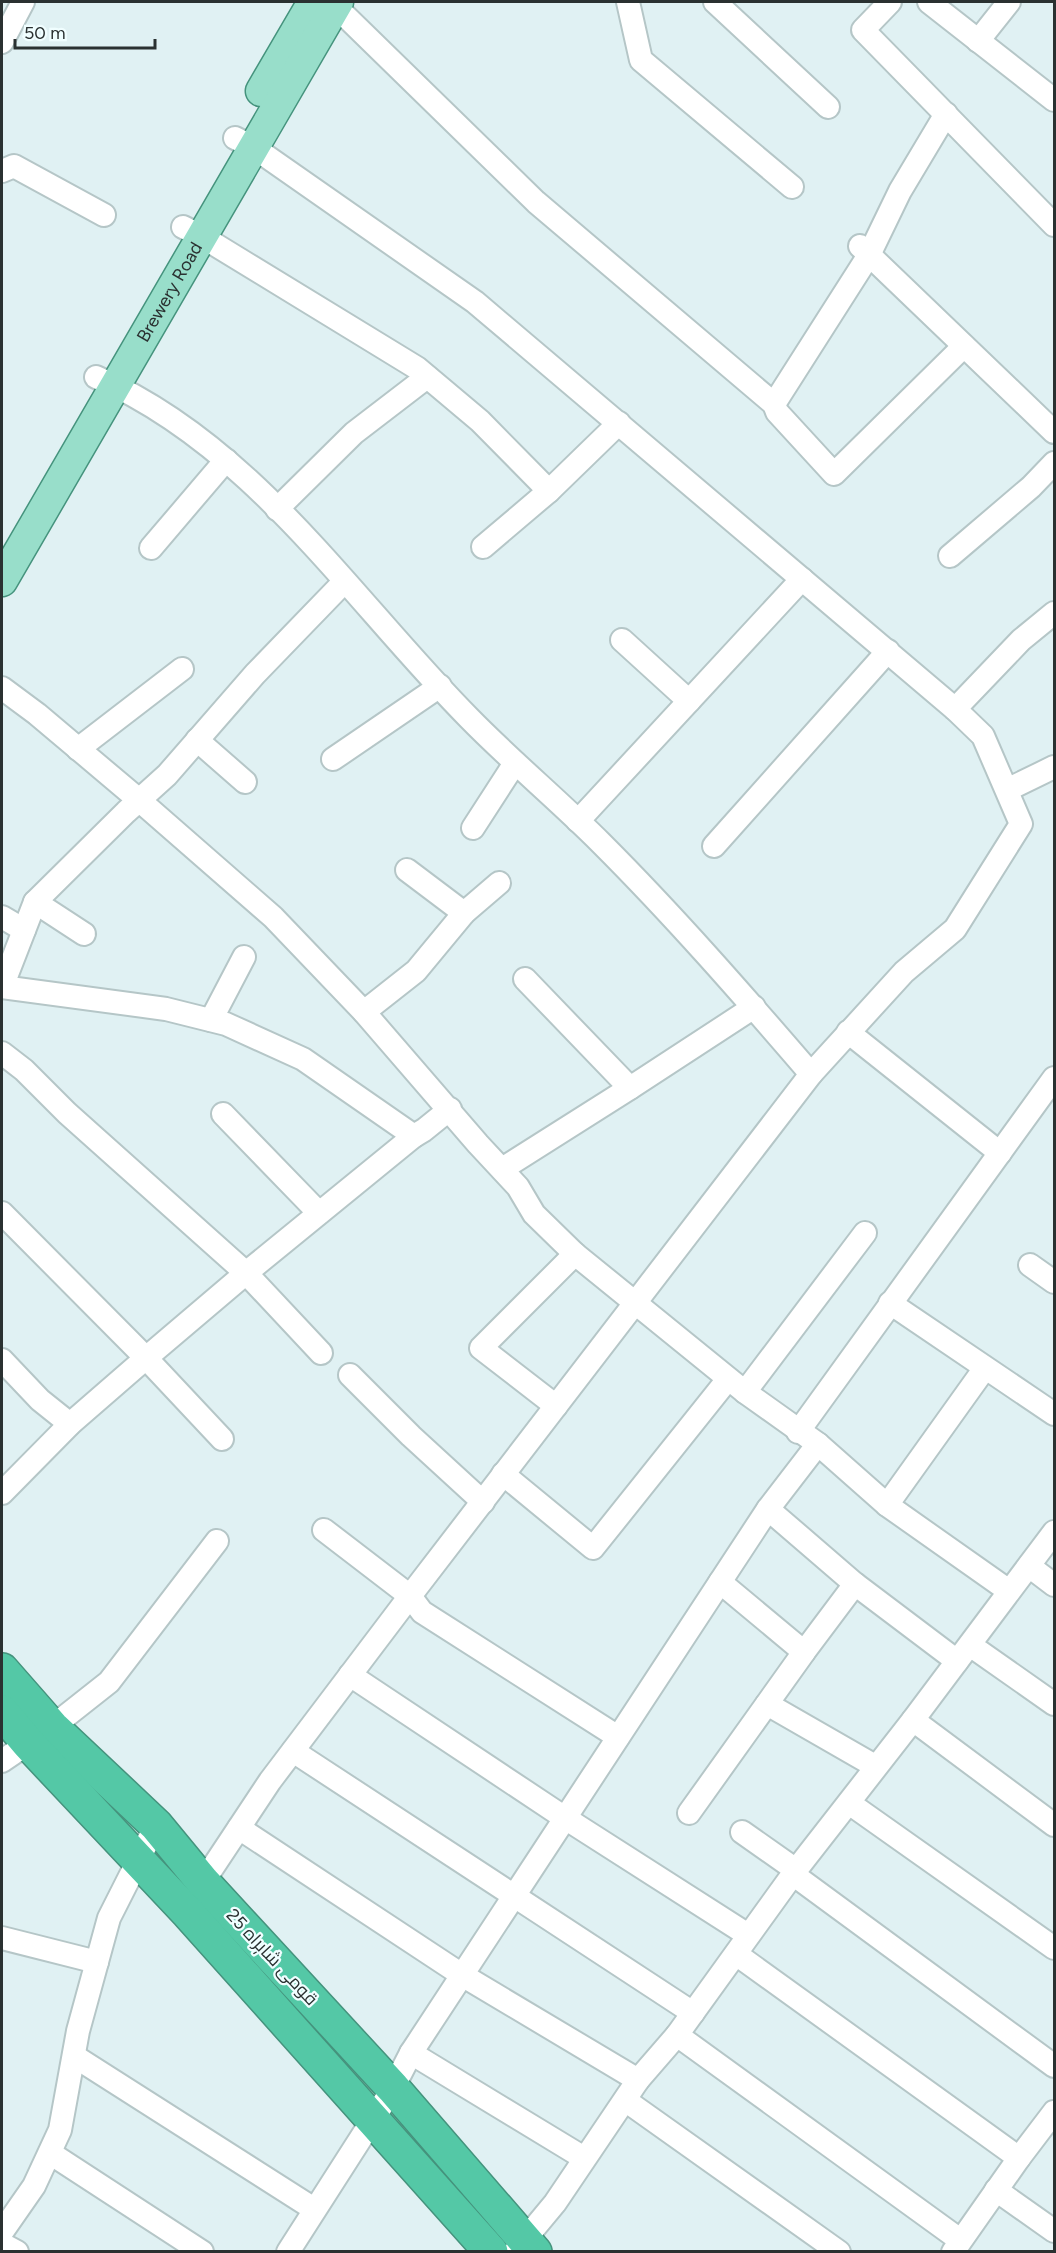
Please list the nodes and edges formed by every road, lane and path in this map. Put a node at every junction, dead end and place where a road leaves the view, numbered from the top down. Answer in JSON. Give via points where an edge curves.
{"nodes":[{"id":1,"x":23,"y":2,"type":"edge"},
{"id":2,"x":329,"y":2,"type":"edge"},
{"id":3,"x":628,"y":2,"type":"edge"},
{"id":4,"x":715,"y":2,"type":"edge"},
{"id":5,"x":890,"y":2,"type":"edge"},
{"id":6,"x":928,"y":2,"type":"edge"},
{"id":7,"x":1009,"y":2,"type":"edge"},
{"id":8,"x":978,"y":41,"type":"junction"},
{"id":9,"x":2,"y":42,"type":"edge"},
{"id":10,"x":1054,"y":100,"type":"edge"},
{"id":11,"x":828,"y":107,"type":"dead end"},
{"id":12,"x":946,"y":114,"type":"junction"},
{"id":13,"x":244,"y":142,"type":"junction"},
{"id":14,"x":2,"y":171,"type":"edge"},
{"id":15,"x":792,"y":187,"type":"dead end"},
{"id":16,"x":104,"y":215,"type":"dead end"},
{"id":17,"x":1054,"y":225,"type":"edge"},
{"id":18,"x":192,"y":231,"type":"junction"},
{"id":19,"x":864,"y":250,"type":"junction"},
{"id":20,"x":964,"y":346,"type":"junction"},
{"id":21,"x":427,"y":377,"type":"junction"},
{"id":22,"x":105,"y":380,"type":"junction"},
{"id":23,"x":774,"y":404,"type":"junction"},
{"id":24,"x":619,"y":423,"type":"junction"},
{"id":25,"x":1054,"y":432,"type":"edge"},
{"id":26,"x":226,"y":460,"type":"junction"},
{"id":27,"x":1054,"y":463,"type":"edge"},
{"id":28,"x":549,"y":491,"type":"junction"},
{"id":29,"x":277,"y":509,"type":"junction"},
{"id":30,"x":2,"y":541,"type":"edge"},
{"id":31,"x":483,"y":547,"type":"dead end"},
{"id":32,"x":151,"y":548,"type":"dead end"},
{"id":33,"x":950,"y":556,"type":"dead end"},
{"id":34,"x":802,"y":579,"type":"junction"},
{"id":35,"x":2,"y":581,"type":"edge"},
{"id":36,"x":344,"y":582,"type":"junction"},
{"id":37,"x":1054,"y":613,"type":"edge"},
{"id":38,"x":622,"y":640,"type":"dead end"},
{"id":39,"x":888,"y":651,"type":"junction"},
{"id":40,"x":182,"y":669,"type":"dead end"},
{"id":41,"x":440,"y":686,"type":"junction"},
{"id":42,"x":2,"y":688,"type":"edge"},
{"id":43,"x":689,"y":700,"type":"junction"},
{"id":44,"x":955,"y":709,"type":"junction"},
{"id":45,"x":197,"y":740,"type":"junction"},
{"id":46,"x":78,"y":749,"type":"junction"},
{"id":47,"x":333,"y":759,"type":"dead end"},
{"id":48,"x":515,"y":763,"type":"junction"},
{"id":49,"x":1054,"y":767,"type":"edge"},
{"id":50,"x":246,"y":782,"type":"dead end"},
{"id":51,"x":1007,"y":790,"type":"junction"},
{"id":52,"x":139,"y":800,"type":"junction"},
{"id":53,"x":578,"y":821,"type":"junction"},
{"id":54,"x":473,"y":828,"type":"dead end"},
{"id":55,"x":714,"y":846,"type":"dead end"},
{"id":56,"x":407,"y":870,"type":"dead end"},
{"id":57,"x":499,"y":883,"type":"dead end"},
{"id":58,"x":34,"y":902,"type":"junction"},
{"id":59,"x":464,"y":913,"type":"junction"},
{"id":60,"x":2,"y":916,"type":"edge"},
{"id":61,"x":24,"y":930,"type":"junction"},
{"id":62,"x":84,"y":934,"type":"dead end"},
{"id":63,"x":244,"y":957,"type":"dead end"},
{"id":64,"x":525,"y":979,"type":"dead end"},
{"id":65,"x":2,"y":987,"type":"edge"},
{"id":66,"x":754,"y":1007,"type":"junction"},
{"id":67,"x":364,"y":1012,"type":"junction"},
{"id":68,"x":211,"y":1020,"type":"junction"},
{"id":69,"x":848,"y":1032,"type":"junction"},
{"id":70,"x":2,"y":1053,"type":"edge"},
{"id":71,"x":811,"y":1074,"type":"junction"},
{"id":72,"x":1054,"y":1078,"type":"edge"},
{"id":73,"x":630,"y":1089,"type":"junction"},
{"id":74,"x":450,"y":1110,"type":"junction"},
{"id":75,"x":223,"y":1114,"type":"dead end"},
{"id":76,"x":414,"y":1136,"type":"junction"},
{"id":77,"x":1000,"y":1153,"type":"junction"},
{"id":78,"x":502,"y":1169,"type":"junction"},
{"id":79,"x":2,"y":1213,"type":"edge"},
{"id":80,"x":319,"y":1213,"type":"junction"},
{"id":81,"x":865,"y":1233,"type":"dead end"},
{"id":82,"x":575,"y":1254,"type":"junction"},
{"id":83,"x":1030,"y":1265,"type":"dead end"},
{"id":84,"x":246,"y":1273,"type":"junction"},
{"id":85,"x":1054,"y":1282,"type":"edge"},
{"id":86,"x":635,"y":1301,"type":"junction"},
{"id":87,"x":890,"y":1303,"type":"junction"},
{"id":88,"x":321,"y":1353,"type":"dead end"},
{"id":89,"x":146,"y":1358,"type":"junction"},
{"id":90,"x":2,"y":1359,"type":"edge"},
{"id":91,"x":985,"y":1368,"type":"junction"},
{"id":92,"x":350,"y":1375,"type":"dead end"},
{"id":93,"x":736,"y":1385,"type":"junction"},
{"id":94,"x":1052,"y":1405,"type":"edge"},
{"id":95,"x":556,"y":1406,"type":"junction"},
{"id":96,"x":70,"y":1424,"type":"junction"},
{"id":97,"x":798,"y":1432,"type":"junction"},
{"id":98,"x":222,"y":1439,"type":"dead end"},
{"id":99,"x":818,"y":1444,"type":"junction"},
{"id":100,"x":503,"y":1474,"type":"junction"},
{"id":101,"x":2,"y":1493,"type":"edge"},
{"id":102,"x":483,"y":1502,"type":"junction"},
{"id":103,"x":887,"y":1505,"type":"junction"},
{"id":104,"x":768,"y":1509,"type":"junction"},
{"id":105,"x":324,"y":1530,"type":"dead end"},
{"id":106,"x":1054,"y":1532,"type":"edge"},
{"id":107,"x":217,"y":1541,"type":"dead end"},
{"id":108,"x":1029,"y":1566,"type":"junction"},
{"id":109,"x":720,"y":1582,"type":"junction"},
{"id":110,"x":855,"y":1584,"type":"junction"},
{"id":111,"x":1054,"y":1585,"type":"edge"},
{"id":112,"x":1009,"y":1591,"type":"junction"},
{"id":113,"x":410,"y":1596,"type":"junction"},
{"id":114,"x":804,"y":1652,"type":"junction"},
{"id":115,"x":964,"y":1653,"type":"junction"},
{"id":116,"x":2,"y":1670,"type":"edge"},
{"id":117,"x":350,"y":1675,"type":"junction"},
{"id":118,"x":767,"y":1704,"type":"junction"},
{"id":119,"x":1054,"y":1704,"type":"edge"},
{"id":120,"x":2,"y":1712,"type":"edge"},
{"id":121,"x":913,"y":1720,"type":"junction"},
{"id":122,"x":40,"y":1735,"type":"junction"},
{"id":123,"x":618,"y":1737,"type":"junction"},
{"id":124,"x":293,"y":1751,"type":"junction"},
{"id":125,"x":2,"y":1761,"type":"edge"},
{"id":126,"x":875,"y":1766,"type":"junction"},
{"id":127,"x":849,"y":1803,"type":"junction"},
{"id":128,"x":689,"y":1813,"type":"dead end"},
{"id":129,"x":565,"y":1818,"type":"junction"},
{"id":130,"x":156,"y":1825,"type":"junction"},
{"id":131,"x":1054,"y":1825,"type":"edge"},
{"id":132,"x":238,"y":1828,"type":"junction"},
{"id":133,"x":742,"y":1832,"type":"dead end"},
{"id":134,"x":139,"y":1860,"type":"junction"},
{"id":135,"x":795,"y":1873,"type":"junction"},
{"id":136,"x":203,"y":1882,"type":"junction"},
{"id":137,"x":514,"y":1897,"type":"junction"},
{"id":138,"x":748,"y":1935,"type":"junction"},
{"id":139,"x":2,"y":1938,"type":"edge"},
{"id":140,"x":1054,"y":1948,"type":"edge"},
{"id":141,"x":736,"y":1954,"type":"junction"},
{"id":142,"x":97,"y":1962,"type":"junction"},
{"id":143,"x":462,"y":1975,"type":"junction"},
{"id":144,"x":693,"y":2013,"type":"junction"},
{"id":145,"x":677,"y":2035,"type":"junction"},
{"id":146,"x":411,"y":2053,"type":"junction"},
{"id":147,"x":74,"y":2056,"type":"junction"},
{"id":148,"x":1054,"y":2066,"type":"edge"},
{"id":149,"x":638,"y":2080,"type":"junction"},
{"id":150,"x":393,"y":2088,"type":"junction"},
{"id":151,"x":625,"y":2100,"type":"junction"},
{"id":152,"x":1054,"y":2112,"type":"edge"},
{"id":153,"x":372,"y":2119,"type":"junction"},
{"id":154,"x":50,"y":2153,"type":"junction"},
{"id":155,"x":584,"y":2158,"type":"junction"},
{"id":156,"x":1018,"y":2158,"type":"junction"},
{"id":157,"x":996,"y":2190,"type":"junction"},
{"id":158,"x":314,"y":2209,"type":"junction"},
{"id":159,"x":1054,"y":2231,"type":"edge"},
{"id":160,"x":2,"y":2232,"type":"edge"},
{"id":161,"x":2,"y":2244,"type":"edge"},
{"id":162,"x":956,"y":2246,"type":"edge"},
{"id":163,"x":525,"y":2247,"type":"edge"},
{"id":164,"x":17,"y":2252,"type":"edge"},
{"id":165,"x":202,"y":2252,"type":"edge"},
{"id":166,"x":288,"y":2252,"type":"edge"},
{"id":167,"x":491,"y":2252,"type":"edge"},
{"id":168,"x":839,"y":2252,"type":"edge"}],
"edges":[{"from":1,"to":9,"type":"street"},
{"from":2,"to":13,"type":"main road","name":"Brewery Road"},
{"from":2,"to":23,"type":"street","via":[[536,202]]},
{"from":3,"to":15,"type":"street","via":[[641,60]]},
{"from":4,"to":11,"type":"street"},
{"from":5,"to":12,"type":"street","via":[[863,30]]},
{"from":6,"to":8,"type":"street"},
{"from":7,"to":8,"type":"street"},
{"from":8,"to":10,"type":"street"},
{"from":12,"to":17,"type":"street"},
{"from":12,"to":19,"type":"street"},
{"from":13,"to":18,"type":"main road","name":"Brewery Road"},
{"from":13,"to":24,"type":"street","via":[[476,302]]},
{"from":14,"to":16,"type":"street","via":[[14,166]]},
{"from":18,"to":21,"type":"street"},
{"from":18,"to":22,"type":"main road","name":"Brewery Road"},
{"from":19,"to":20,"type":"street"},
{"from":19,"to":23,"type":"street"},
{"from":20,"to":23,"type":"street","via":[[834,474]]},
{"from":20,"to":25,"type":"street"},
{"from":21,"to":28,"type":"street","via":[[480,421]]},
{"from":21,"to":29,"type":"street","via":[[354,433]]},
{"from":22,"to":26,"type":"street","via":[[193,432]]},
{"from":22,"to":30,"type":"main road","name":"Brewery Road"},
{"from":22,"to":35,"type":"main road","name":"Brewery Road"},
{"from":24,"to":28,"type":"street"},
{"from":24,"to":34,"type":"street"},
{"from":26,"to":29,"type":"street"},
{"from":26,"to":32,"type":"street"},
{"from":27,"to":33,"type":"street"},
{"from":28,"to":31,"type":"street"},
{"from":29,"to":36,"type":"street"},
{"from":34,"to":39,"type":"street"},
{"from":34,"to":43,"type":"street"},
{"from":36,"to":41,"type":"street"},
{"from":36,"to":45,"type":"street"},
{"from":37,"to":44,"type":"street","via":[[1021,640]]},
{"from":38,"to":43,"type":"street"},
{"from":39,"to":44,"type":"street"},
{"from":39,"to":55,"type":"street"},
{"from":40,"to":46,"type":"street"},
{"from":41,"to":47,"type":"street"},
{"from":41,"to":48,"type":"street"},
{"from":42,"to":46,"type":"street"},
{"from":43,"to":53,"type":"street"},
{"from":44,"to":51,"type":"street","via":[[983,736]]},
{"from":45,"to":50,"type":"street"},
{"from":45,"to":52,"type":"street"},
{"from":46,"to":52,"type":"street"},
{"from":48,"to":53,"type":"street"},
{"from":48,"to":54,"type":"street"},
{"from":49,"to":51,"type":"street"},
{"from":51,"to":69,"type":"street","via":[[1021,824],[955,929],[904,972]]},
{"from":52,"to":58,"type":"street"},
{"from":52,"to":67,"type":"street","via":[[273,917]]},
{"from":53,"to":66,"type":"street"},
{"from":56,"to":59,"type":"street"},
{"from":57,"to":59,"type":"street"},
{"from":58,"to":61,"type":"street"},
{"from":58,"to":62,"type":"street"},
{"from":59,"to":67,"type":"street","via":[[416,971]]},
{"from":60,"to":61,"type":"street"},
{"from":61,"to":65,"type":"street"},
{"from":63,"to":68,"type":"street"},
{"from":64,"to":73,"type":"street"},
{"from":65,"to":68,"type":"street","via":[[166,1009]]},
{"from":66,"to":71,"type":"street"},
{"from":66,"to":73,"type":"street"},
{"from":67,"to":74,"type":"street"},
{"from":68,"to":76,"type":"street","via":[[303,1059]]},
{"from":69,"to":71,"type":"street"},
{"from":69,"to":77,"type":"street"},
{"from":70,"to":84,"type":"street"},
{"from":71,"to":86,"type":"street"},
{"from":72,"to":77,"type":"street"},
{"from":73,"to":78,"type":"street"},
{"from":74,"to":76,"type":"street"},
{"from":74,"to":78,"type":"street"},
{"from":75,"to":80,"type":"street"},
{"from":76,"to":80,"type":"street"},
{"from":77,"to":87,"type":"street"},
{"from":78,"to":82,"type":"street","via":[[518,1186],[534,1214]]},
{"from":79,"to":89,"type":"street"},
{"from":80,"to":84,"type":"street"},
{"from":81,"to":93,"type":"street"},
{"from":82,"to":86,"type":"street"},
{"from":82,"to":95,"type":"street","via":[[482,1348]]},
{"from":83,"to":85,"type":"street"},
{"from":84,"to":88,"type":"street"},
{"from":84,"to":89,"type":"street"},
{"from":86,"to":93,"type":"street"},
{"from":86,"to":95,"type":"street"},
{"from":87,"to":91,"type":"street"},
{"from":87,"to":97,"type":"street"},
{"from":89,"to":96,"type":"street"},
{"from":89,"to":98,"type":"street"},
{"from":90,"to":96,"type":"street","via":[[40,1400]]},
{"from":91,"to":94,"type":"street"},
{"from":91,"to":103,"type":"street"},
{"from":92,"to":102,"type":"street"},
{"from":93,"to":97,"type":"street"},
{"from":93,"to":100,"type":"street","via":[[593,1548]]},
{"from":95,"to":100,"type":"street"},
{"from":96,"to":101,"type":"street"},
{"from":97,"to":99,"type":"street"},
{"from":99,"to":103,"type":"street"},
{"from":99,"to":104,"type":"street"},
{"from":100,"to":102,"type":"street"},
{"from":102,"to":113,"type":"street"},
{"from":103,"to":112,"type":"street"},
{"from":104,"to":109,"type":"street"},
{"from":104,"to":110,"type":"street"},
{"from":105,"to":113,"type":"street"},
{"from":106,"to":108,"type":"street"},
{"from":107,"to":122,"type":"street","via":[[109,1682]]},
{"from":108,"to":111,"type":"street"},
{"from":108,"to":112,"type":"street"},
{"from":109,"to":114,"type":"street"},
{"from":109,"to":123,"type":"street"},
{"from":110,"to":114,"type":"street"},
{"from":110,"to":115,"type":"street"},
{"from":112,"to":115,"type":"street"},
{"from":113,"to":117,"type":"street"},
{"from":113,"to":123,"type":"street","via":[[422,1612]]},
{"from":114,"to":118,"type":"street"},
{"from":115,"to":119,"type":"street"},
{"from":115,"to":121,"type":"street"},
{"from":116,"to":122,"type":"highway","name":"قومی شاہراہ 25"},
{"from":117,"to":124,"type":"street"},
{"from":117,"to":129,"type":"street"},
{"from":118,"to":126,"type":"street"},
{"from":118,"to":128,"type":"street"},
{"from":120,"to":122,"type":"highway","name":"قومی شاہراہ 25"},
{"from":121,"to":126,"type":"street"},
{"from":121,"to":131,"type":"street"},
{"from":122,"to":125,"type":"street"},
{"from":122,"to":130,"type":"highway","name":"قومی شاہراہ 25"},
{"from":122,"to":134,"type":"highway","name":"قومی شاہراہ 25"},
{"from":123,"to":129,"type":"street"},
{"from":124,"to":132,"type":"street"},
{"from":124,"to":137,"type":"street"},
{"from":126,"to":127,"type":"street"},
{"from":127,"to":135,"type":"street"},
{"from":127,"to":140,"type":"street"},
{"from":129,"to":137,"type":"street"},
{"from":129,"to":138,"type":"street"},
{"from":130,"to":134,"type":"street"},
{"from":130,"to":136,"type":"highway","name":"قومی شاہراہ 25"},
{"from":132,"to":136,"type":"street"},
{"from":132,"to":143,"type":"street"},
{"from":133,"to":135,"type":"street"},
{"from":134,"to":142,"type":"street","via":[[109,1918]]},
{"from":134,"to":153,"type":"highway","name":"قومی شاہراہ 25"},
{"from":135,"to":138,"type":"street"},
{"from":135,"to":148,"type":"street"},
{"from":136,"to":150,"type":"highway","name":"قومی شاہراہ 25"},
{"from":137,"to":143,"type":"street"},
{"from":137,"to":144,"type":"street"},
{"from":138,"to":141,"type":"street"},
{"from":139,"to":142,"type":"street"},
{"from":141,"to":144,"type":"street"},
{"from":141,"to":156,"type":"street"},
{"from":142,"to":147,"type":"street"},
{"from":143,"to":146,"type":"street"},
{"from":143,"to":149,"type":"street"},
{"from":144,"to":145,"type":"street"},
{"from":145,"to":149,"type":"street"},
{"from":145,"to":162,"type":"street"},
{"from":146,"to":150,"type":"street"},
{"from":146,"to":155,"type":"street"},
{"from":147,"to":154,"type":"street","via":[[60,2130]]},
{"from":147,"to":158,"type":"street"},
{"from":149,"to":151,"type":"street"},
{"from":150,"to":153,"type":"street"},
{"from":150,"to":163,"type":"highway","name":"قومی شاہراہ 25"},
{"from":151,"to":155,"type":"street"},
{"from":151,"to":168,"type":"street"},
{"from":152,"to":156,"type":"street"},
{"from":153,"to":158,"type":"street"},
{"from":153,"to":167,"type":"highway","name":"قومی شاہراہ 25"},
{"from":154,"to":160,"type":"street","via":[[34,2186]]},
{"from":154,"to":165,"type":"street"},
{"from":155,"to":163,"type":"street"},
{"from":156,"to":157,"type":"street"},
{"from":157,"to":159,"type":"street"},
{"from":157,"to":162,"type":"street"},
{"from":158,"to":166,"type":"street"},
{"from":161,"to":164,"type":"street"}]}
